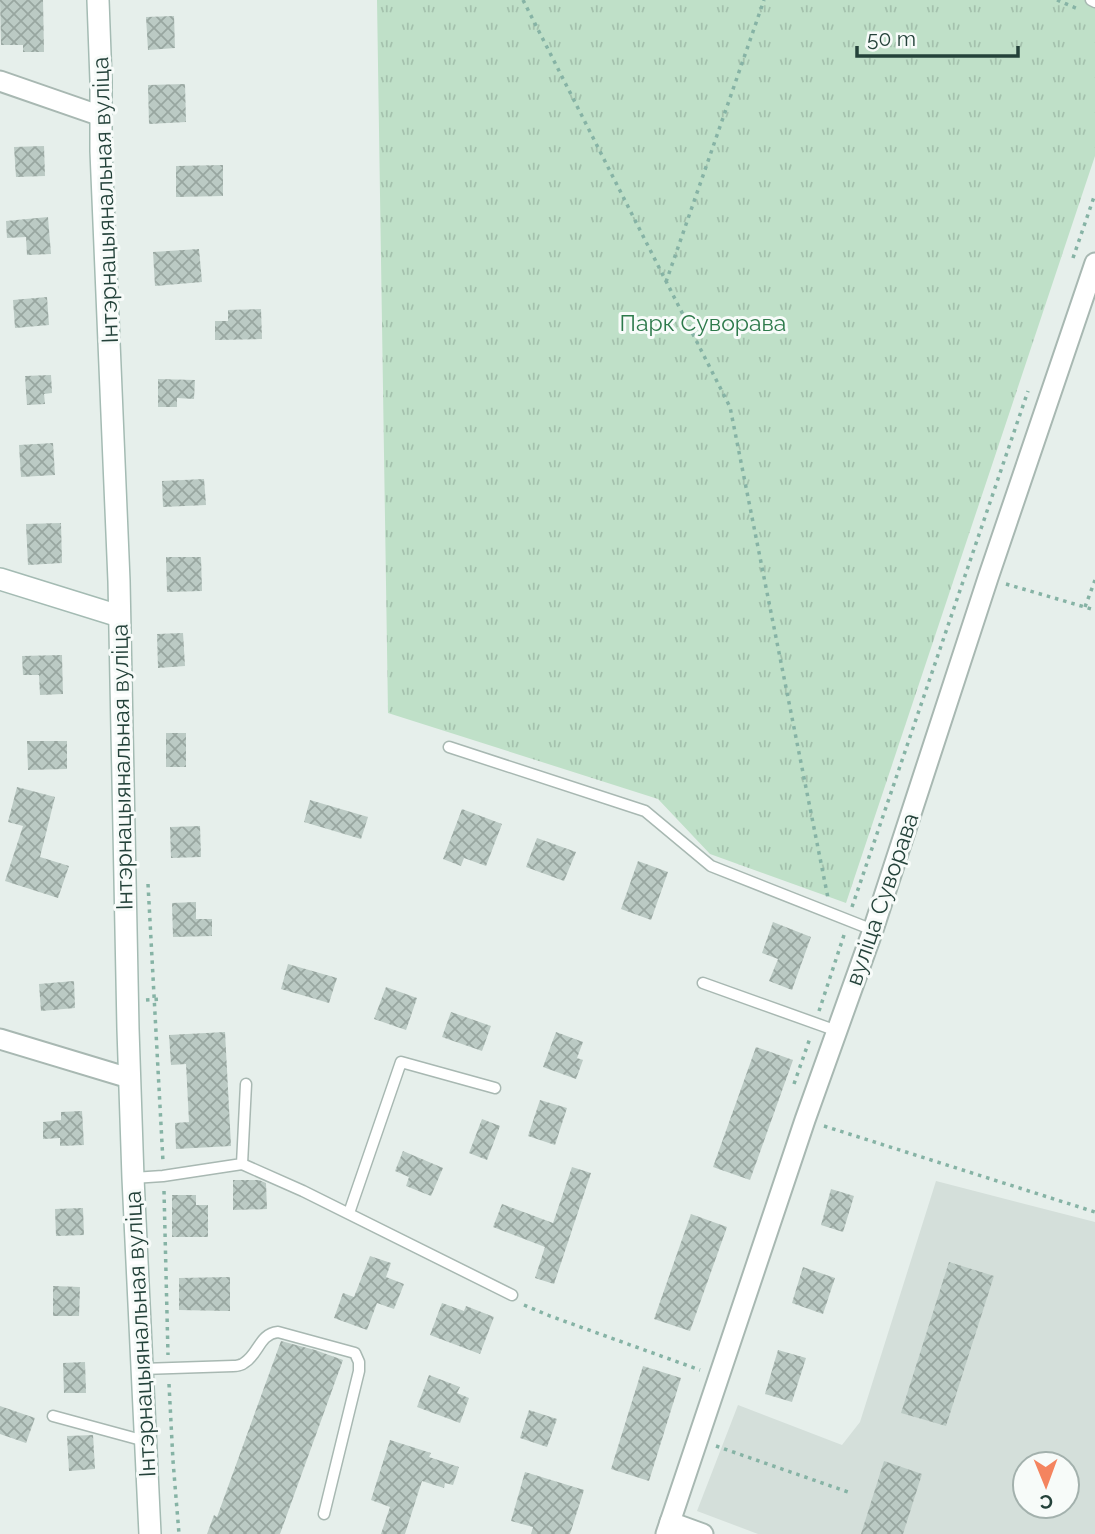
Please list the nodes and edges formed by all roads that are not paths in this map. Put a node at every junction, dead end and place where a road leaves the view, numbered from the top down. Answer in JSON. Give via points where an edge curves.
{"nodes":[{"id":1,"x":99,"y":0,"type":"edge"},
{"id":2,"x":0,"y":81,"type":"edge"},
{"id":3,"x":101,"y":116,"type":"junction"},
{"id":4,"x":1095,"y":262,"type":"edge"},
{"id":5,"x":0,"y":579,"type":"edge"},
{"id":6,"x":119,"y":617,"type":"junction"},
{"id":7,"x":449,"y":747,"type":"dead end"},
{"id":8,"x":873,"y":930,"type":"junction"},
{"id":9,"x":703,"y":984,"type":"dead end"},
{"id":10,"x":837,"y":1031,"type":"junction"},
{"id":11,"x":0,"y":1039,"type":"edge"},
{"id":12,"x":129,"y":1078,"type":"junction"},
{"id":13,"x":246,"y":1084,"type":"dead end"},
{"id":14,"x":495,"y":1088,"type":"dead end"},
{"id":15,"x":242,"y":1164,"type":"junction"},
{"id":16,"x":133,"y":1178,"type":"junction"},
{"id":17,"x":349,"y":1213,"type":"junction"},
{"id":18,"x":512,"y":1295,"type":"road end"},
{"id":19,"x":142,"y":1369,"type":"junction"},
{"id":20,"x":53,"y":1416,"type":"dead end"},
{"id":21,"x":146,"y":1441,"type":"junction"},
{"id":22,"x":324,"y":1514,"type":"dead end"},
{"id":23,"x":668,"y":1528,"type":"edge"},
{"id":24,"x":150,"y":1534,"type":"edge"},
{"id":25,"x":704,"y":1534,"type":"edge"}],
"edges":[{"from":1,"to":3,"type":"main road","name":"Інтэрнацыянальная вуліца"},
{"from":2,"to":3,"type":"street"},
{"from":3,"to":6,"type":"main road","name":"Інтэрнацыянальная вуліца"},
{"from":4,"to":8,"type":"street","name":"вуліца Суворава"},
{"from":5,"to":6,"type":"main road"},
{"from":6,"to":12,"type":"main road","name":"Інтэрнацыянальная вуліца"},
{"from":7,"to":8,"type":"lane","via":[[645,811],[711,866]]},
{"from":8,"to":10,"type":"street","name":"вуліца Суворава"},
{"from":9,"to":10,"type":"lane"},
{"from":10,"to":23,"type":"street","name":"вуліца Суворава"},
{"from":11,"to":12,"type":"street"},
{"from":12,"to":16,"type":"main road","name":"Інтэрнацыянальная вуліца"},
{"from":13,"to":15,"type":"lane"},
{"from":14,"to":17,"type":"lane","via":[[401,1062]]},
{"from":15,"to":16,"type":"lane"},
{"from":15,"to":17,"type":"lane"},
{"from":16,"to":19,"type":"main road","name":"Інтэрнацыянальная вуліца"},
{"from":17,"to":18,"type":"lane"},
{"from":19,"to":21,"type":"main road","name":"Інтэрнацыянальная вуліца"},
{"from":19,"to":22,"type":"lane","via":[[243,1364],[263,1339],[278,1332],[355,1353],[359,1371]]},
{"from":20,"to":21,"type":"lane"},
{"from":21,"to":24,"type":"main road","name":"Інтэрнацыянальная вуліца"},
{"from":23,"to":25,"type":"street"}]}
